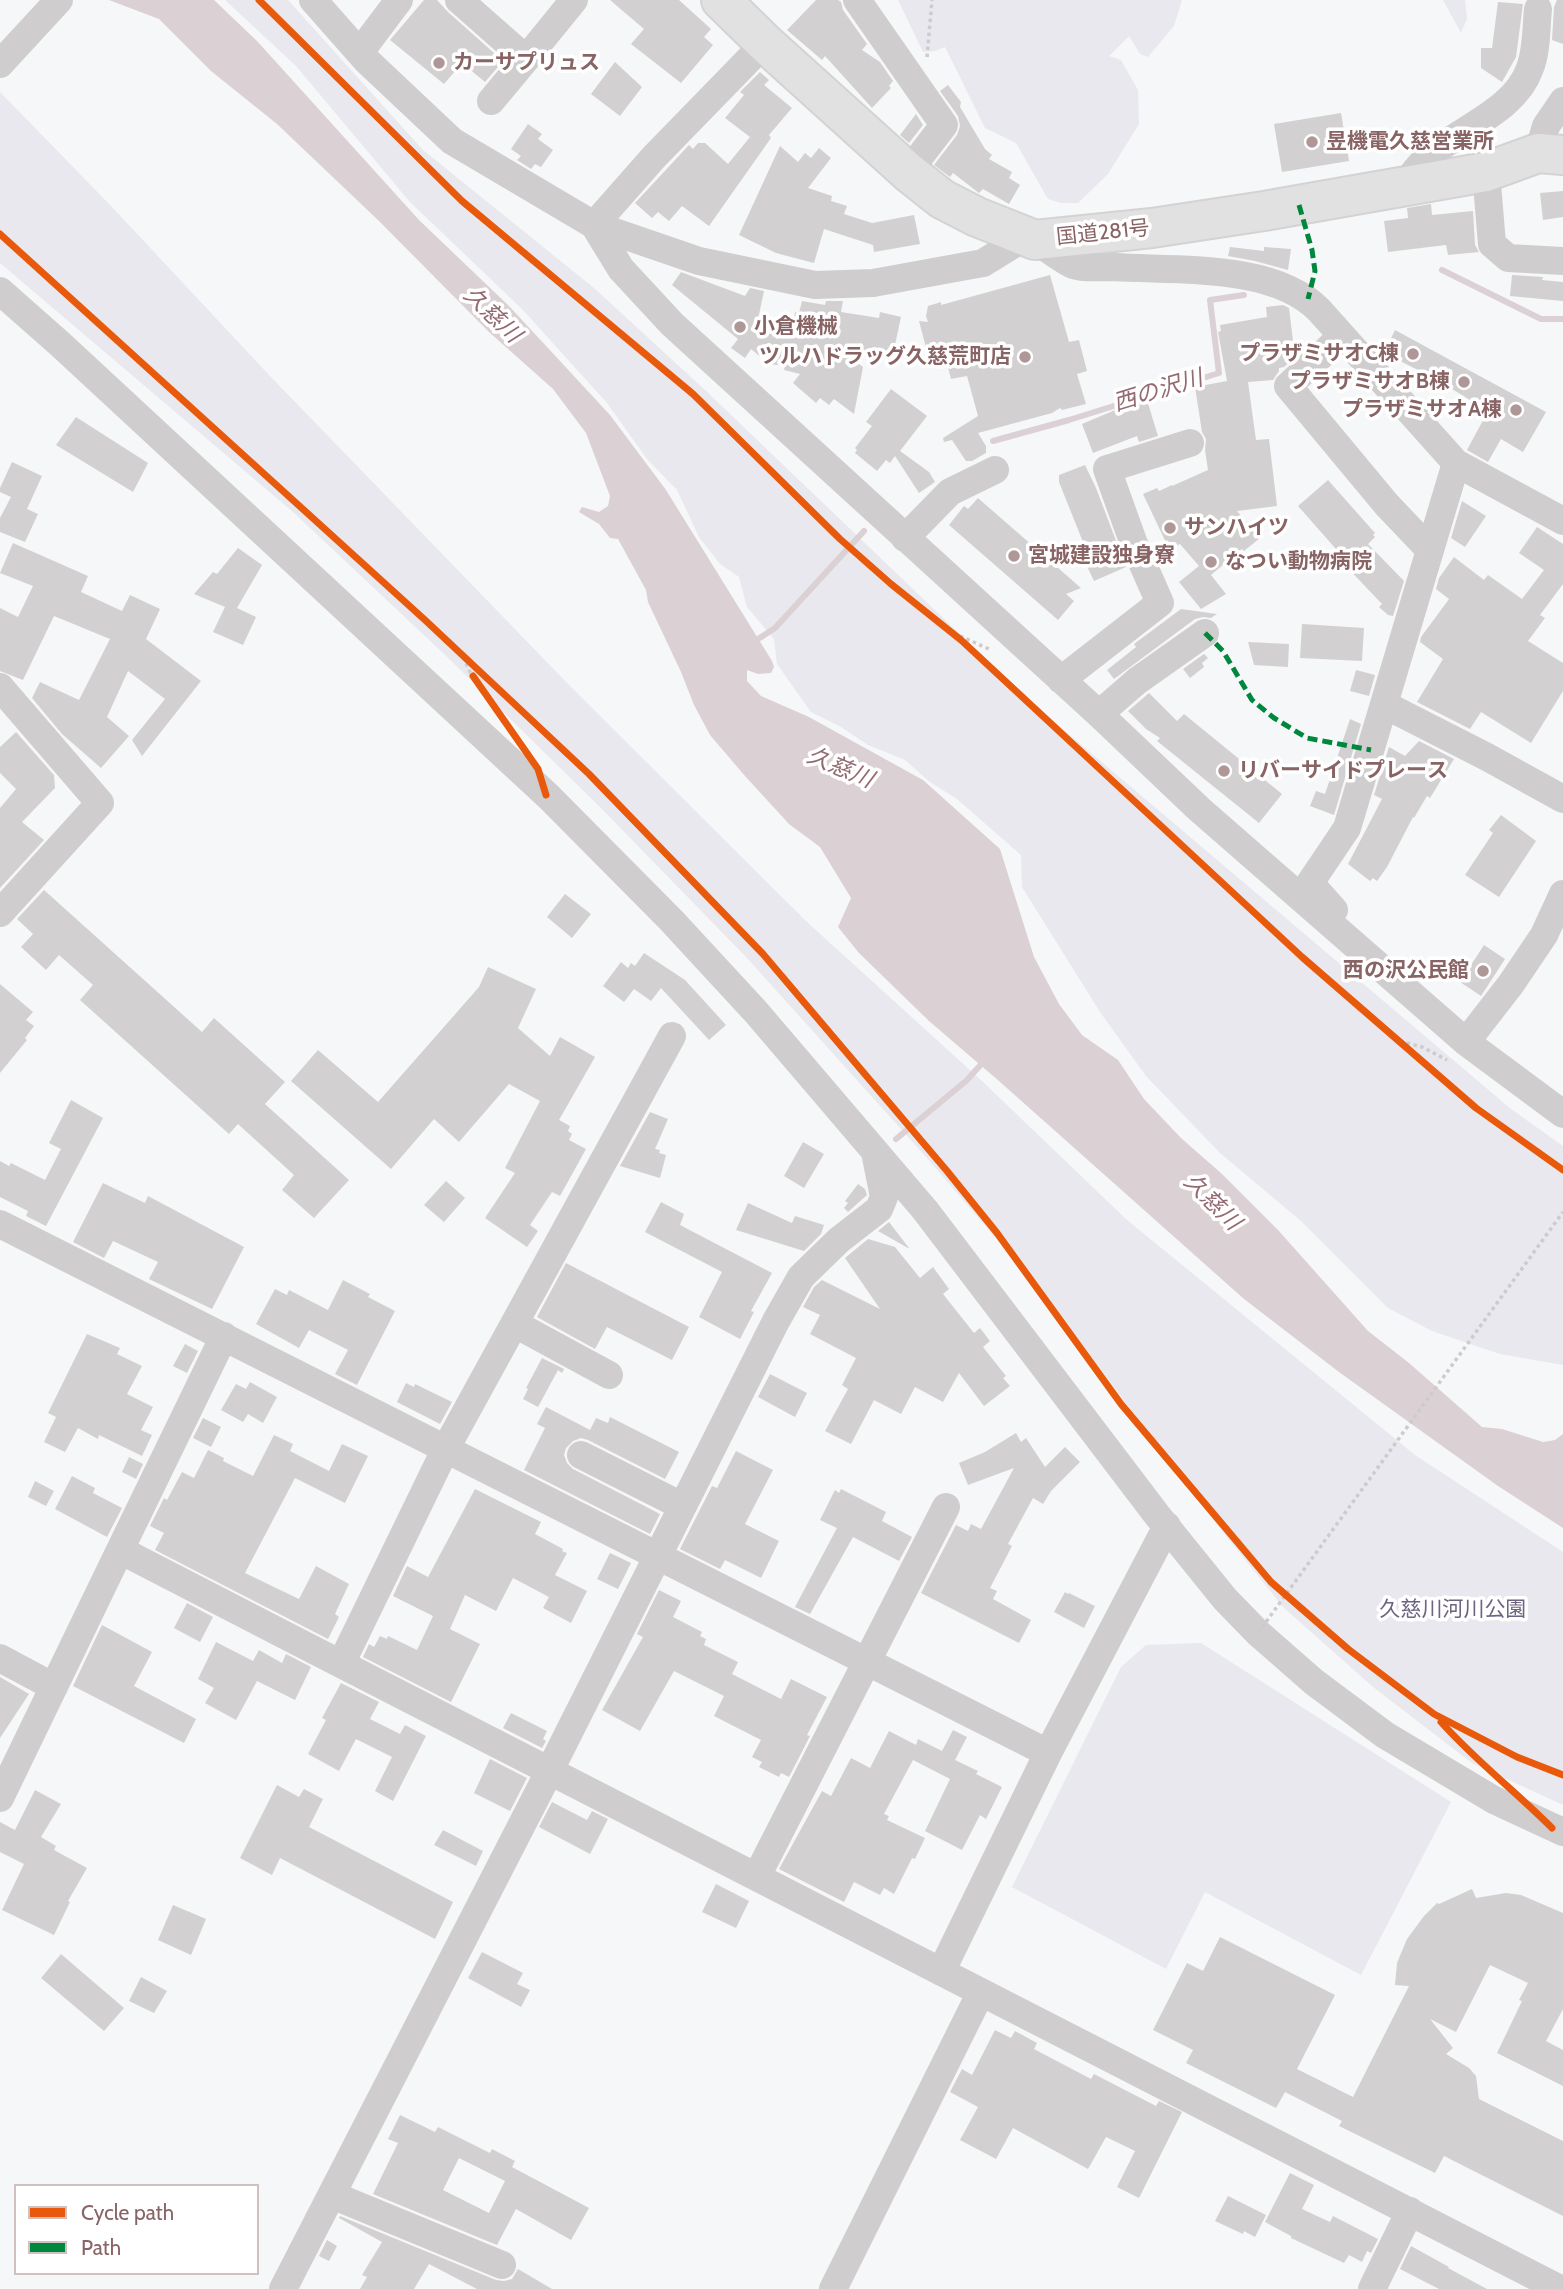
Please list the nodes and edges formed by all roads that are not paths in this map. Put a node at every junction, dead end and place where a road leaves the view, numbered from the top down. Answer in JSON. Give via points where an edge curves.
{"nodes":[{"id":1,"x":59,"y":0,"type":"edge"},
{"id":2,"x":313,"y":0,"type":"edge"},
{"id":3,"x":399,"y":0,"type":"edge"},
{"id":4,"x":459,"y":0,"type":"edge"},
{"id":5,"x":574,"y":0,"type":"edge"},
{"id":6,"x":721,"y":0,"type":"edge"},
{"id":7,"x":856,"y":0,"type":"edge"},
{"id":8,"x":1538,"y":9,"type":"dead end"},
{"id":9,"x":765,"y":43,"type":"junction"},
{"id":10,"x":360,"y":52,"type":"junction"},
{"id":11,"x":526,"y":59,"type":"junction"},
{"id":12,"x":0,"y":64,"type":"edge"},
{"id":13,"x":492,"y":101,"type":"dead end"},
{"id":14,"x":1562,"y":103,"type":"edge"},
{"id":15,"x":1550,"y":154,"type":"edge"},
{"id":16,"x":908,"y":172,"type":"junction"},
{"id":17,"x":1486,"y":172,"type":"junction"},
{"id":18,"x":1406,"y":186,"type":"junction"},
{"id":19,"x":594,"y":225,"type":"junction"},
{"id":20,"x":1030,"y":238,"type":"junction"},
{"id":21,"x":1563,"y":261,"type":"edge"},
{"id":22,"x":0,"y":291,"type":"edge"},
{"id":23,"x":1342,"y":336,"type":"junction"},
{"id":24,"x":1190,"y":443,"type":"dead end"},
{"id":25,"x":1456,"y":463,"type":"junction"},
{"id":26,"x":995,"y":470,"type":"dead end"},
{"id":27,"x":1563,"y":521,"type":"edge"},
{"id":28,"x":905,"y":538,"type":"junction"},
{"id":29,"x":1429,"y":549,"type":"junction"},
{"id":30,"x":1205,"y":633,"type":"dead end"},
{"id":31,"x":1061,"y":680,"type":"junction"},
{"id":32,"x":0,"y":687,"type":"edge"},
{"id":33,"x":1385,"y":705,"type":"junction"},
{"id":34,"x":1099,"y":714,"type":"junction"},
{"id":35,"x":1563,"y":799,"type":"edge"},
{"id":36,"x":1563,"y":894,"type":"edge"},
{"id":37,"x":0,"y":913,"type":"edge"},
{"id":38,"x":1393,"y":976,"type":"junction"},
{"id":39,"x":672,"y":1036,"type":"dead end"},
{"id":40,"x":1466,"y":1042,"type":"junction"},
{"id":41,"x":1563,"y":1114,"type":"edge"},
{"id":42,"x":874,"y":1150,"type":"junction"},
{"id":43,"x":0,"y":1224,"type":"edge"},
{"id":44,"x":515,"y":1324,"type":"junction"},
{"id":45,"x":224,"y":1336,"type":"junction"},
{"id":46,"x":609,"y":1374,"type":"dead end"},
{"id":47,"x":445,"y":1450,"type":"junction"},
{"id":48,"x":581,"y":1455,"type":"dead end"},
{"id":49,"x":682,"y":1506,"type":"junction"},
{"id":50,"x":946,"y":1507,"type":"dead end"},
{"id":51,"x":1167,"y":1526,"type":"junction"},
{"id":52,"x":120,"y":1550,"type":"junction"},
{"id":53,"x":656,"y":1557,"type":"junction"},
{"id":54,"x":0,"y":1658,"type":"edge"},
{"id":55,"x":867,"y":1663,"type":"junction"},
{"id":56,"x":341,"y":1664,"type":"junction"},
{"id":57,"x":54,"y":1687,"type":"junction"},
{"id":58,"x":1048,"y":1753,"type":"junction"},
{"id":59,"x":7,"y":1764,"type":"edge"},
{"id":60,"x":549,"y":1772,"type":"junction"},
{"id":61,"x":0,"y":1798,"type":"edge"},
{"id":62,"x":1563,"y":1832,"type":"edge"},
{"id":63,"x":757,"y":1876,"type":"junction"},
{"id":64,"x":941,"y":1972,"type":"junction"},
{"id":65,"x":981,"y":1992,"type":"junction"},
{"id":66,"x":332,"y":2195,"type":"junction"},
{"id":67,"x":1410,"y":2211,"type":"junction"},
{"id":68,"x":502,"y":2265,"type":"dead end"},
{"id":69,"x":283,"y":2289,"type":"edge"},
{"id":70,"x":834,"y":2289,"type":"edge"},
{"id":71,"x":1372,"y":2289,"type":"edge"},
{"id":72,"x":1560,"y":2289,"type":"edge"}],
"edges":[{"from":1,"to":12,"type":"street"},
{"from":2,"to":10,"type":"street"},
{"from":3,"to":10,"type":"street"},
{"from":4,"to":11,"type":"street"},
{"from":5,"to":11,"type":"street"},
{"from":6,"to":9,"type":"highway","name":"国道281号"},
{"from":7,"to":16,"type":"street","via":[[944,125]]},
{"from":8,"to":18,"type":"street","via":[[1530,69],[1518,91],[1436,151],[1412,172]]},
{"from":9,"to":16,"type":"highway","name":"国道281号"},
{"from":9,"to":19,"type":"street"},
{"from":10,"to":19,"type":"street","via":[[452,141]]},
{"from":11,"to":13,"type":"street"},
{"from":14,"to":15,"type":"street","via":[[1546,126]]},
{"from":15,"to":17,"type":"highway","name":"国道281号"},
{"from":16,"to":20,"type":"highway","name":"国道281号","via":[[942,199]]},
{"from":17,"to":18,"type":"highway","name":"国道281号"},
{"from":17,"to":21,"type":"street","via":[[1492,244],[1508,258]]},
{"from":18,"to":20,"type":"highway","name":"国道281号","via":[[1164,226]]},
{"from":19,"to":20,"type":"street","via":[[699,261],[815,285],[873,283],[983,263]]},
{"from":19,"to":28,"type":"street","via":[[621,269],[672,324]]},
{"from":20,"to":23,"type":"street","via":[[1073,265],[1201,269],[1270,282],[1308,299]]},
{"from":22,"to":42,"type":"street","via":[[549,797],[737,991]]},
{"from":23,"to":25,"type":"street"},
{"from":23,"to":29,"type":"street","via":[[1288,386]]},
{"from":24,"to":31,"type":"street","via":[[1107,470],[1160,603]]},
{"from":25,"to":27,"type":"street"},
{"from":25,"to":29,"type":"street"},
{"from":26,"to":28,"type":"street","via":[[950,492]]},
{"from":28,"to":31,"type":"street"},
{"from":29,"to":33,"type":"street"},
{"from":30,"to":34,"type":"street"},
{"from":31,"to":34,"type":"street"},
{"from":32,"to":37,"type":"street","via":[[100,803]]},
{"from":33,"to":35,"type":"street"},
{"from":33,"to":38,"type":"street","via":[[1348,828],[1310,883]]},
{"from":34,"to":38,"type":"street","via":[[1209,818]]},
{"from":36,"to":40,"type":"street","via":[[1544,935]]},
{"from":38,"to":40,"type":"street"},
{"from":39,"to":44,"type":"street"},
{"from":40,"to":41,"type":"street"},
{"from":42,"to":49,"type":"street","via":[[884,1197],[879,1209],[801,1277]]},
{"from":42,"to":51,"type":"street"},
{"from":43,"to":45,"type":"street"},
{"from":44,"to":46,"type":"street"},
{"from":44,"to":47,"type":"street"},
{"from":45,"to":47,"type":"street"},
{"from":45,"to":52,"type":"street"},
{"from":47,"to":53,"type":"street"},
{"from":47,"to":56,"type":"street"},
{"from":48,"to":49,"type":"street"},
{"from":49,"to":53,"type":"street"},
{"from":50,"to":55,"type":"street"},
{"from":51,"to":58,"type":"street"},
{"from":51,"to":62,"type":"street","via":[[1225,1599],[1314,1682],[1385,1735],[1494,1800]]},
{"from":52,"to":56,"type":"street"},
{"from":52,"to":57,"type":"street"},
{"from":53,"to":55,"type":"street"},
{"from":53,"to":60,"type":"street"},
{"from":54,"to":57,"type":"street"},
{"from":55,"to":58,"type":"street"},
{"from":55,"to":63,"type":"street"},
{"from":56,"to":60,"type":"street"},
{"from":57,"to":59,"type":"street"},
{"from":58,"to":64,"type":"street"},
{"from":59,"to":61,"type":"street"},
{"from":60,"to":63,"type":"street"},
{"from":60,"to":66,"type":"street"},
{"from":63,"to":64,"type":"street"},
{"from":64,"to":65,"type":"street"},
{"from":65,"to":67,"type":"street"},
{"from":65,"to":70,"type":"street"},
{"from":66,"to":68,"type":"street"},
{"from":66,"to":69,"type":"street"},
{"from":67,"to":71,"type":"street"},
{"from":67,"to":72,"type":"street"}]}
